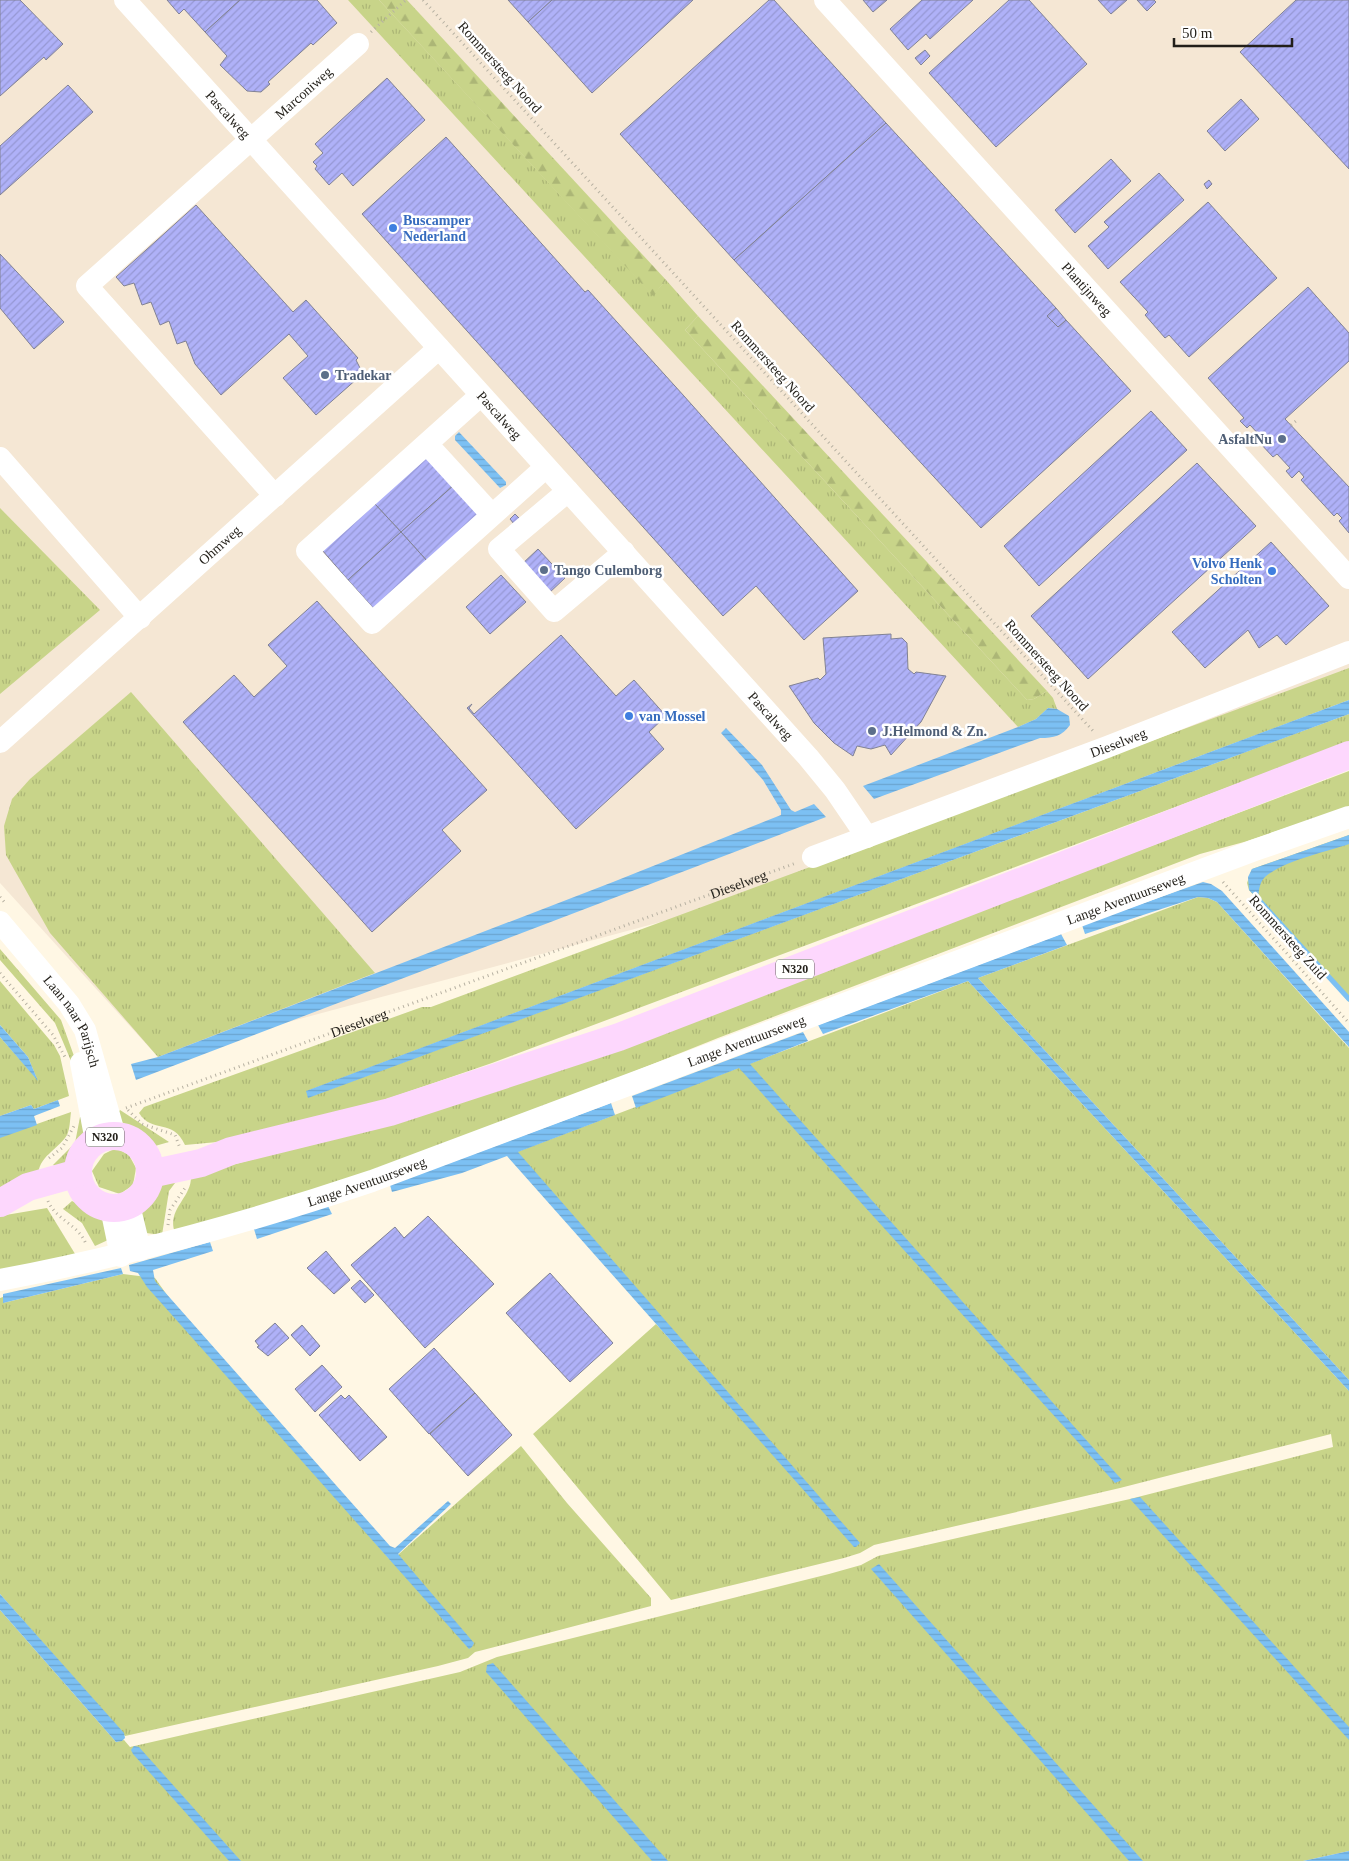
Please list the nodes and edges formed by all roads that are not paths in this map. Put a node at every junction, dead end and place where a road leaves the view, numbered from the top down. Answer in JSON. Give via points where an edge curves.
{"nodes":[{"id":1,"x":125,"y":0,"type":"edge"},
{"id":2,"x":825,"y":0,"type":"edge"},
{"id":3,"x":358,"y":44,"type":"road end"},
{"id":4,"x":251,"y":142,"type":"junction"},
{"id":5,"x":439,"y":348,"type":"junction"},
{"id":6,"x":482,"y":395,"type":"junction"},
{"id":7,"x":427,"y":444,"type":"junction"},
{"id":8,"x":0,"y":458,"type":"edge"},
{"id":9,"x":546,"y":467,"type":"junction"},
{"id":10,"x":568,"y":491,"type":"junction"},
{"id":11,"x":275,"y":496,"type":"junction"},
{"id":12,"x":492,"y":515,"type":"junction"},
{"id":13,"x":624,"y":552,"type":"junction"},
{"id":14,"x":1349,"y":578,"type":"edge"},
{"id":15,"x":140,"y":618,"type":"junction"},
{"id":16,"x":1349,"y":652,"type":"edge"},
{"id":17,"x":0,"y":742,"type":"edge"},
{"id":18,"x":1349,"y":755,"type":"edge"},
{"id":19,"x":1349,"y":817,"type":"edge"},
{"id":20,"x":867,"y":836,"type":"junction"},
{"id":21,"x":813,"y":857,"type":"road end"},
{"id":22,"x":0,"y":922,"type":"edge"},
{"id":23,"x":0,"y":944,"type":"edge"},
{"id":24,"x":106,"y":1139,"type":"junction"},
{"id":25,"x":148,"y":1165,"type":"junction"},
{"id":26,"x":79,"y":1180,"type":"junction"},
{"id":27,"x":0,"y":1204,"type":"edge"},
{"id":28,"x":120,"y":1207,"type":"junction"},
{"id":29,"x":131,"y":1253,"type":"junction"},
{"id":30,"x":0,"y":1280,"type":"edge"}],
"edges":[{"from":1,"to":4,"type":"street","name":"Pascalweg"},
{"from":2,"to":14,"type":"street","name":"Plantijnweg"},
{"from":3,"to":4,"type":"street","name":"Marconiweg"},
{"from":4,"to":5,"type":"street","name":"Pascalweg"},
{"from":4,"to":11,"type":"street","name":"Marconiweg","via":[[87,286]]},
{"from":5,"to":6,"type":"street","name":"Pascalweg"},
{"from":5,"to":11,"type":"street","name":"Ohmweg"},
{"from":6,"to":7,"type":"street"},
{"from":6,"to":9,"type":"street","name":"Pascalweg"},
{"from":7,"to":12,"type":"street"},
{"from":7,"to":12,"type":"street","via":[[307,551],[372,623]]},
{"from":8,"to":15,"type":"street"},
{"from":9,"to":10,"type":"street","name":"Pascalweg"},
{"from":9,"to":12,"type":"street"},
{"from":10,"to":13,"type":"street","name":"Pascalweg"},
{"from":10,"to":13,"type":"street","via":[[499,548],[554,611]]},
{"from":11,"to":15,"type":"street","name":"Ohmweg"},
{"from":13,"to":20,"type":"street","name":"Pascalweg","via":[[808,757]]},
{"from":15,"to":17,"type":"street","name":"Ohmweg"},
{"from":16,"to":20,"type":"street","name":"Dieselweg","via":[[1107,748]]},
{"from":18,"to":25,"type":"main road","number":"N320","via":[[619,1037],[390,1112],[231,1151],[197,1149],[183,1159]]},
{"from":19,"to":29,"type":"street","name":"Lange Aventuurseweg","via":[[1210,866],[372,1181],[292,1208]]},
{"from":20,"to":21,"type":"street","name":"Dieselweg"},
{"from":22,"to":24,"type":"street","name":"Laan naar Parijsch","via":[[69,1004],[85,1030]]},
{"from":23,"to":24,"type":"street","name":"Laan naar Parijsch","via":[[51,1000],[70,1027]]},
{"from":24,"to":25,"type":"main road","number":"N320","via":[[133,1142]]},
{"from":24,"to":26,"type":"main road","number":"N320","via":[[82,1154]]},
{"from":25,"to":28,"type":"main road","via":[[144,1192]]},
{"from":26,"to":27,"type":"main road","via":[[28,1187]]},
{"from":26,"to":28,"type":"main road","via":[[94,1202]]},
{"from":28,"to":29,"type":"street"},
{"from":29,"to":30,"type":"street","name":"Lange Aventuurseweg"}]}
